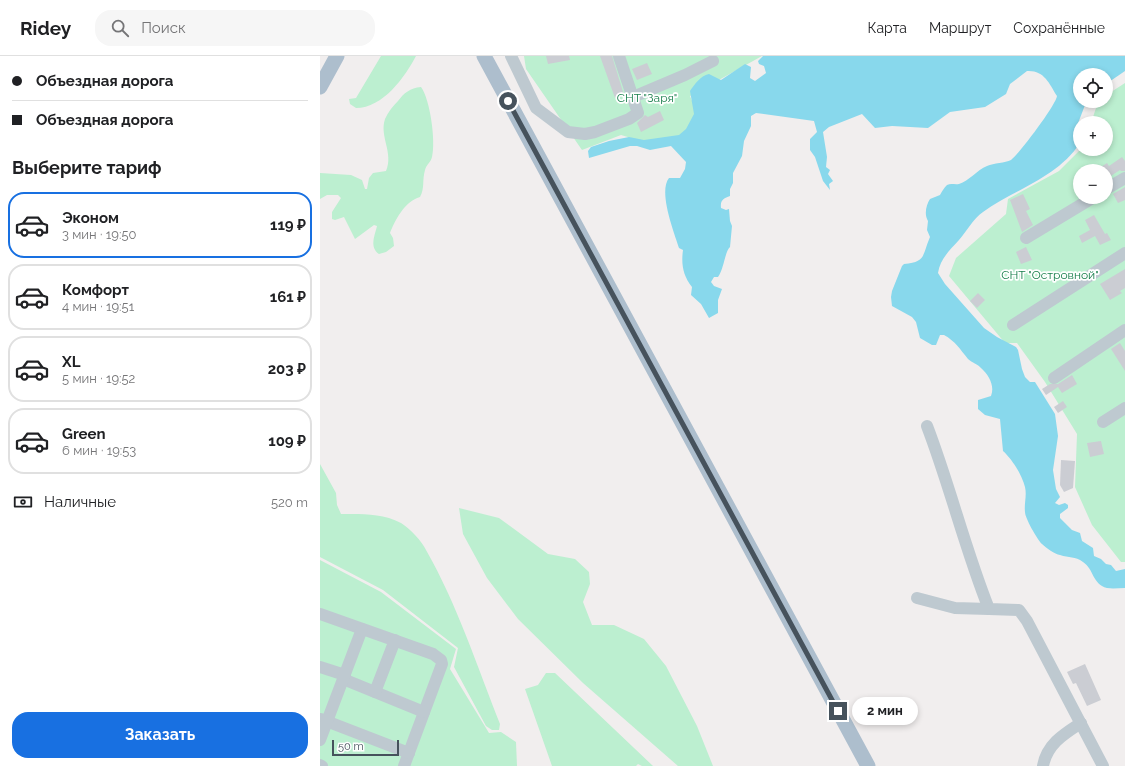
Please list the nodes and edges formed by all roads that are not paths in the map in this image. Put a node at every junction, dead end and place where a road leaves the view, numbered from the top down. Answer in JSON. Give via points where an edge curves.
{"nodes":[{"id":1,"x":337,"y":56,"type":"edge"},
{"id":2,"x":511,"y":56,"type":"edge"},
{"id":3,"x":619,"y":56,"type":"edge"},
{"id":4,"x":487,"y":57,"type":"edge"},
{"id":5,"x":713,"y":61,"type":"dead end"},
{"id":6,"x":320,"y":87,"type":"edge"},
{"id":7,"x":633,"y":97,"type":"junction"},
{"id":8,"x":1125,"y":178,"type":"edge"},
{"id":9,"x":1113,"y":185,"type":"edge"},
{"id":10,"x":1082,"y":204,"type":"edge"},
{"id":11,"x":1026,"y":238,"type":"dead end"},
{"id":12,"x":1125,"y":254,"type":"edge"},
{"id":13,"x":1013,"y":325,"type":"dead end"},
{"id":14,"x":1125,"y":330,"type":"edge"},
{"id":15,"x":1054,"y":378,"type":"dead end"},
{"id":16,"x":1125,"y":408,"type":"edge"},
{"id":17,"x":1103,"y":422,"type":"dead end"},
{"id":18,"x":927,"y":426,"type":"dead end"},
{"id":19,"x":917,"y":598,"type":"dead end"},
{"id":20,"x":989,"y":609,"type":"junction"},
{"id":21,"x":320,"y":614,"type":"edge"},
{"id":22,"x":362,"y":629,"type":"junction"},
{"id":23,"x":395,"y":640,"type":"junction"},
{"id":24,"x":320,"y":666,"type":"edge"},
{"id":25,"x":344,"y":677,"type":"junction"},
{"id":26,"x":375,"y":692,"type":"junction"},
{"id":27,"x":424,"y":712,"type":"junction"},
{"id":28,"x":324,"y":720,"type":"edge"},
{"id":29,"x":1082,"y":723,"type":"junction"},
{"id":30,"x":320,"y":740,"type":"edge"},
{"id":31,"x":409,"y":753,"type":"junction"},
{"id":32,"x":404,"y":766,"type":"edge"},
{"id":33,"x":868,"y":766,"type":"edge"},
{"id":34,"x":1043,"y":766,"type":"edge"},
{"id":35,"x":1103,"y":766,"type":"edge"}],
"edges":[{"from":1,"to":6,"type":"main road"},
{"from":2,"to":7,"type":"lane","via":[[536,108],[568,132],[585,134],[629,120],[638,113]]},
{"from":3,"to":7,"type":"lane"},
{"from":4,"to":33,"type":"main road"},
{"from":5,"to":7,"type":"lane"},
{"from":8,"to":9,"type":"lane"},
{"from":10,"to":11,"type":"lane"},
{"from":12,"to":13,"type":"lane"},
{"from":14,"to":15,"type":"lane"},
{"from":16,"to":17,"type":"lane"},
{"from":18,"to":20,"type":"lane","via":[[940,458],[973,568]]},
{"from":19,"to":20,"type":"lane","via":[[955,608]]},
{"from":20,"to":29,"type":"lane","via":[[1019,610]]},
{"from":21,"to":22,"type":"lane"},
{"from":22,"to":23,"type":"lane"},
{"from":22,"to":25,"type":"lane"},
{"from":23,"to":26,"type":"lane"},
{"from":23,"to":27,"type":"lane","via":[[433,654],[441,660],[442,664]]},
{"from":24,"to":25,"type":"lane"},
{"from":25,"to":26,"type":"lane"},
{"from":25,"to":28,"type":"lane"},
{"from":26,"to":27,"type":"lane"},
{"from":27,"to":31,"type":"lane"},
{"from":28,"to":30,"type":"lane"},
{"from":28,"to":31,"type":"lane"},
{"from":29,"to":34,"type":"lane","via":[[1060,736],[1049,749]]},
{"from":29,"to":35,"type":"lane"},
{"from":31,"to":32,"type":"lane"}]}
